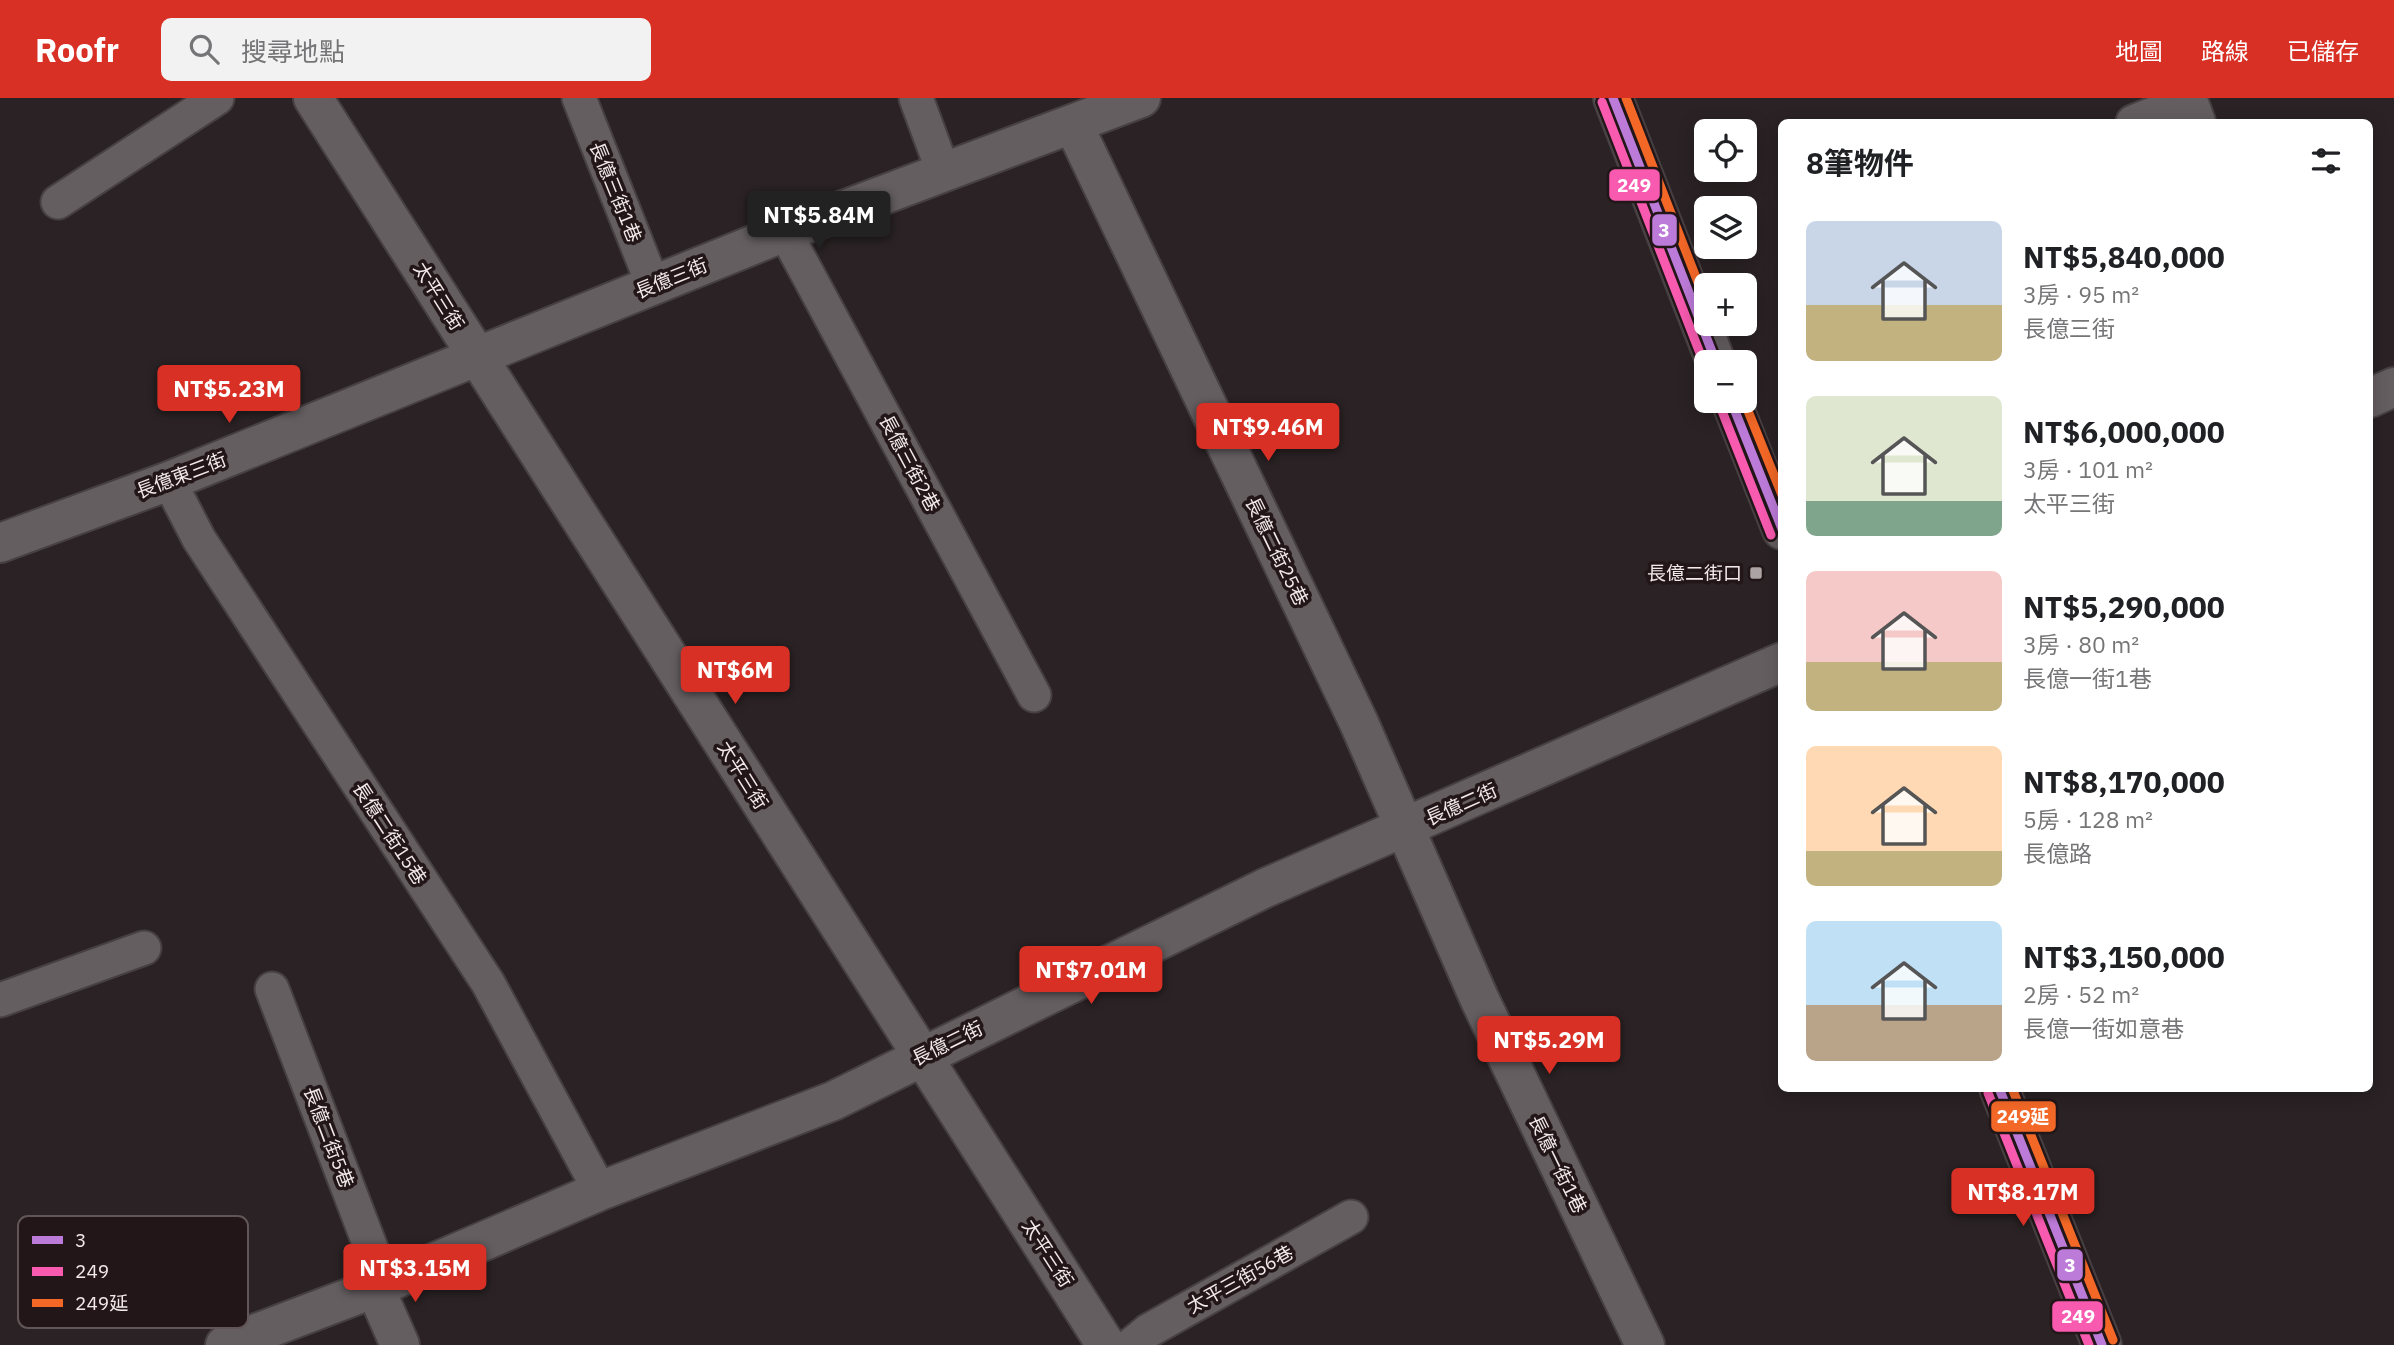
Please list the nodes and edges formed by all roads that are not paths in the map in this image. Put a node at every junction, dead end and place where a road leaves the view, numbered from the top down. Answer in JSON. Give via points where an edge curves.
{"nodes":[{"id":1,"x":217,"y":98,"type":"edge"},
{"id":2,"x":313,"y":98,"type":"edge"},
{"id":3,"x":579,"y":98,"type":"edge"},
{"id":4,"x":916,"y":98,"type":"edge"},
{"id":5,"x":1141,"y":98,"type":"edge"},
{"id":6,"x":1613,"y":98,"type":"edge"},
{"id":7,"x":2190,"y":107,"type":"edge"},
{"id":8,"x":2144,"y":119,"type":"edge"},
{"id":9,"x":1073,"y":124,"type":"junction"},
{"id":10,"x":943,"y":171,"type":"junction"},
{"id":11,"x":58,"y":202,"type":"dead end"},
{"id":12,"x":785,"y":232,"type":"junction"},
{"id":13,"x":653,"y":285,"type":"junction"},
{"id":14,"x":1711,"y":350,"type":"edge"},
{"id":15,"x":478,"y":357,"type":"junction"},
{"id":16,"x":2394,"y":387,"type":"edge"},
{"id":17,"x":2373,"y":397,"type":"edge"},
{"id":18,"x":1736,"y":413,"type":"edge"},
{"id":19,"x":169,"y":481,"type":"junction"},
{"id":20,"x":1778,"y":520,"type":"edge"},
{"id":21,"x":0,"y":543,"type":"edge"},
{"id":22,"x":1778,"y":664,"type":"edge"},
{"id":23,"x":1034,"y":695,"type":"dead end"},
{"id":24,"x":1406,"y":828,"type":"junction"},
{"id":25,"x":144,"y":948,"type":"dead end"},
{"id":26,"x":272,"y":989,"type":"dead end"},
{"id":27,"x":0,"y":1000,"type":"edge"},
{"id":28,"x":921,"y":1055,"type":"junction"},
{"id":29,"x":2001,"y":1092,"type":"edge"},
{"id":30,"x":600,"y":1191,"type":"junction"},
{"id":31,"x":1351,"y":1217,"type":"dead end"},
{"id":32,"x":375,"y":1288,"type":"junction"},
{"id":33,"x":225,"y":1345,"type":"edge"},
{"id":34,"x":400,"y":1345,"type":"edge"},
{"id":35,"x":1106,"y":1345,"type":"edge"},
{"id":36,"x":1132,"y":1345,"type":"edge"},
{"id":37,"x":1645,"y":1345,"type":"edge"},
{"id":38,"x":2102,"y":1345,"type":"edge"}],
"edges":[{"from":1,"to":11,"type":"lane"},
{"from":2,"to":15,"type":"street","name":"太平三街"},
{"from":3,"to":13,"type":"lane","name":"長億三街1巷"},
{"from":4,"to":10,"type":"lane"},
{"from":5,"to":9,"type":"street","name":"長億三街"},
{"from":6,"to":14,"type":"street"},
{"from":7,"to":8,"type":"lane"},
{"from":9,"to":10,"type":"street","name":"長億三街"},
{"from":9,"to":24,"type":"street","name":"長億二街25巷"},
{"from":10,"to":12,"type":"street","name":"長億三街"},
{"from":12,"to":13,"type":"street","name":"長億三街"},
{"from":12,"to":23,"type":"lane","name":"長億三街2巷"},
{"from":13,"to":15,"type":"street","name":"長億三街"},
{"from":15,"to":19,"type":"street","name":"長億東三街"},
{"from":15,"to":28,"type":"street","name":"太平三街"},
{"from":16,"to":17,"type":"street"},
{"from":18,"to":20,"type":"street"},
{"from":19,"to":21,"type":"street","name":"長億東三街"},
{"from":19,"to":30,"type":"lane","name":"長億二街15巷","via":[[199,539],[488,983]]},
{"from":22,"to":24,"type":"street","name":"長億二街"},
{"from":24,"to":28,"type":"street","name":"長億二街","via":[[1265,888]]},
{"from":24,"to":37,"type":"street","name":"長億一街1巷","via":[[1479,998]]},
{"from":25,"to":27,"type":"lane"},
{"from":26,"to":32,"type":"lane","name":"長億二街5巷","via":[[374,1256]]},
{"from":28,"to":30,"type":"street","name":"長億二街","via":[[833,1101]]},
{"from":28,"to":35,"type":"street","name":"太平三街"},
{"from":29,"to":38,"type":"street"},
{"from":30,"to":32,"type":"street","name":"長億二街"},
{"from":31,"to":36,"type":"lane","name":"太平三街56巷","via":[[1148,1331]]},
{"from":32,"to":33,"type":"street","name":"長億二街"},
{"from":32,"to":34,"type":"street"}]}
